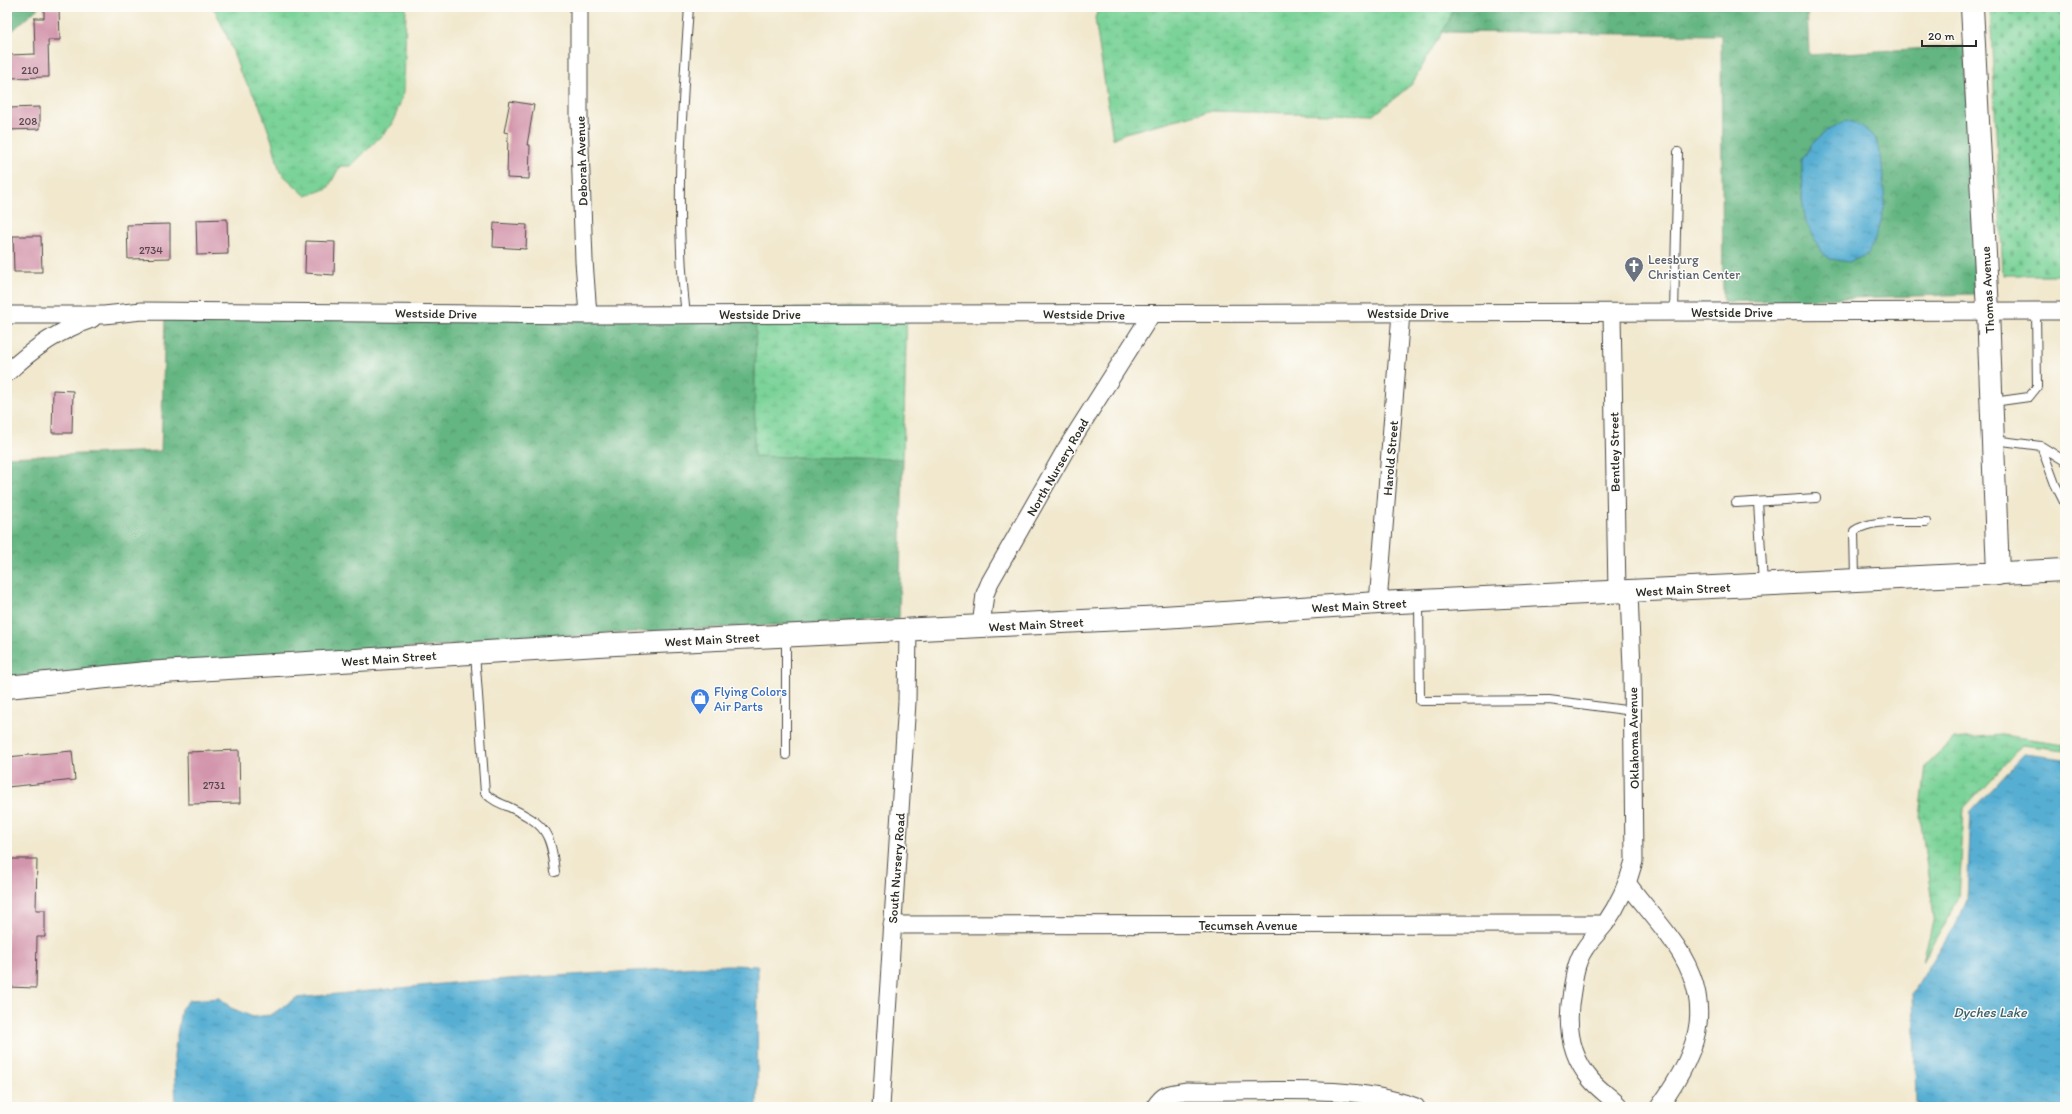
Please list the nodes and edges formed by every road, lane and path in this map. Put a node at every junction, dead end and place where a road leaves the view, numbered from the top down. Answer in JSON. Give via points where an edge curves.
{"nodes":[{"id":1,"x":579,"y":7,"type":"edge"},
{"id":2,"x":689,"y":7,"type":"edge"},
{"id":3,"x":1972,"y":7,"type":"edge"},
{"id":4,"x":1678,"y":152,"type":"dead end"},
{"id":5,"x":1988,"y":311,"type":"junction"},
{"id":6,"x":2036,"y":311,"type":"junction"},
{"id":7,"x":2065,"y":311,"type":"edge"},
{"id":8,"x":1674,"y":312,"type":"junction"},
{"id":9,"x":1401,"y":313,"type":"junction"},
{"id":10,"x":1612,"y":313,"type":"junction"},
{"id":11,"x":7,"y":315,"type":"edge"},
{"id":12,"x":104,"y":315,"type":"junction"},
{"id":13,"x":588,"y":315,"type":"junction"},
{"id":14,"x":686,"y":315,"type":"junction"},
{"id":15,"x":1150,"y":315,"type":"junction"},
{"id":16,"x":7,"y":373,"type":"edge"},
{"id":17,"x":1992,"y":402,"type":"junction"},
{"id":18,"x":1993,"y":439,"type":"junction"},
{"id":19,"x":2041,"y":446,"type":"junction"},
{"id":20,"x":2065,"y":461,"type":"edge"},
{"id":21,"x":1816,"y":498,"type":"dead end"},
{"id":22,"x":1758,"y":502,"type":"junction"},
{"id":23,"x":1736,"y":503,"type":"dead end"},
{"id":24,"x":2065,"y":504,"type":"edge"},
{"id":25,"x":1926,"y":522,"type":"dead end"},
{"id":26,"x":2065,"y":570,"type":"edge"},
{"id":27,"x":1998,"y":574,"type":"junction"},
{"id":28,"x":1855,"y":579,"type":"junction"},
{"id":29,"x":1763,"y":584,"type":"junction"},
{"id":30,"x":1623,"y":592,"type":"junction"},
{"id":31,"x":1419,"y":601,"type":"junction"},
{"id":32,"x":1378,"y":603,"type":"junction"},
{"id":33,"x":981,"y":626,"type":"junction"},
{"id":34,"x":908,"y":629,"type":"junction"},
{"id":35,"x":786,"y":635,"type":"junction"},
{"id":36,"x":475,"y":653,"type":"junction"},
{"id":37,"x":7,"y":687,"type":"edge"},
{"id":38,"x":1632,"y":711,"type":"junction"},
{"id":39,"x":786,"y":755,"type":"dead end"},
{"id":40,"x":555,"y":872,"type":"dead end"},
{"id":41,"x":1628,"y":884,"type":"junction"},
{"id":42,"x":1604,"y":924,"type":"junction"},
{"id":43,"x":892,"y":925,"type":"junction"},
{"id":44,"x":881,"y":1107,"type":"edge"},
{"id":45,"x":1155,"y":1107,"type":"edge"},
{"id":46,"x":1416,"y":1107,"type":"edge"},
{"id":47,"x":1620,"y":1107,"type":"edge"},
{"id":48,"x":1658,"y":1107,"type":"edge"}],
"edges":[{"from":1,"to":13,"type":"street","name":"Deborah Avenue","via":[[579,118]]},
{"from":2,"to":14,"type":"lane","via":[[680,129],[681,273]]},
{"from":3,"to":5,"type":"main road","name":"Thomas Avenue"},
{"from":4,"to":8,"type":"lane"},
{"from":5,"to":6,"type":"street","name":"Westside Drive"},
{"from":5,"to":8,"type":"street","name":"Westside Drive"},
{"from":5,"to":17,"type":"main road","name":"Thomas Avenue"},
{"from":6,"to":7,"type":"street","name":"Westside Drive"},
{"from":6,"to":17,"type":"lane","via":[[2037,386],[2029,397]]},
{"from":8,"to":10,"type":"street","name":"Westside Drive"},
{"from":9,"to":10,"type":"street","name":"Westside Drive"},
{"from":9,"to":15,"type":"street","name":"Westside Drive"},
{"from":9,"to":32,"type":"street","name":"Harold Street"},
{"from":10,"to":30,"type":"street","name":"Bentley Street"},
{"from":11,"to":12,"type":"street","name":"Westside Drive"},
{"from":12,"to":13,"type":"street","name":"Westside Drive","via":[[169,311]]},
{"from":12,"to":16,"type":"street","name":"Westside Drive","via":[[76,324],[52,337]]},
{"from":13,"to":14,"type":"street","name":"Westside Drive"},
{"from":14,"to":15,"type":"street","name":"Westside Drive"},
{"from":15,"to":33,"type":"street","name":"North Nursery Road","via":[[1066,449],[990,582],[985,594]]},
{"from":17,"to":18,"type":"main road","name":"Thomas Avenue"},
{"from":18,"to":19,"type":"lane"},
{"from":18,"to":27,"type":"main road","name":"Thomas Avenue"},
{"from":19,"to":20,"type":"lane"},
{"from":19,"to":24,"type":"lane"},
{"from":21,"to":22,"type":"lane"},
{"from":22,"to":23,"type":"lane"},
{"from":22,"to":29,"type":"lane"},
{"from":25,"to":28,"type":"lane","via":[[1876,524],[1854,531]]},
{"from":26,"to":27,"type":"main road","name":"West Main Street"},
{"from":27,"to":28,"type":"main road","name":"West Main Street"},
{"from":28,"to":29,"type":"main road","name":"West Main Street"},
{"from":29,"to":30,"type":"main road","name":"West Main Street"},
{"from":30,"to":31,"type":"main road","name":"West Main Street"},
{"from":30,"to":38,"type":"street","name":"Oklahoma Avenue"},
{"from":31,"to":32,"type":"main road","name":"West Main Street"},
{"from":31,"to":38,"type":"lane","via":[[1420,701],[1548,700]]},
{"from":32,"to":33,"type":"main road","name":"West Main Street"},
{"from":33,"to":34,"type":"main road","name":"West Main Street"},
{"from":34,"to":35,"type":"main road","name":"West Main Street"},
{"from":34,"to":43,"type":"street","name":"South Nursery Road","via":[[907,702]]},
{"from":35,"to":36,"type":"main road","name":"West Main Street"},
{"from":35,"to":39,"type":"lane"},
{"from":36,"to":37,"type":"main road","name":"West Main Street","via":[[146,673]]},
{"from":36,"to":40,"type":"lane","via":[[485,793],[492,800],[535,821],[546,832],[553,847]]},
{"from":38,"to":41,"type":"street","name":"Oklahoma Avenue","via":[[1634,860]]},
{"from":41,"to":42,"type":"street","name":"Oklahoma Avenue"},
{"from":41,"to":48,"type":"street","via":[[1684,959],[1696,986],[1699,1005],[1696,1041]]},
{"from":42,"to":43,"type":"street","name":"Tecumseh Avenue"},
{"from":42,"to":47,"type":"street","name":"Oklahoma Avenue","via":[[1582,951],[1576,968],[1568,1027],[1581,1065],[1591,1080]]},
{"from":43,"to":44,"type":"street","name":"South Nursery Road"},
{"from":45,"to":46,"type":"street","via":[[1167,1093],[1187,1090],[1339,1091],[1378,1096]]}]}
